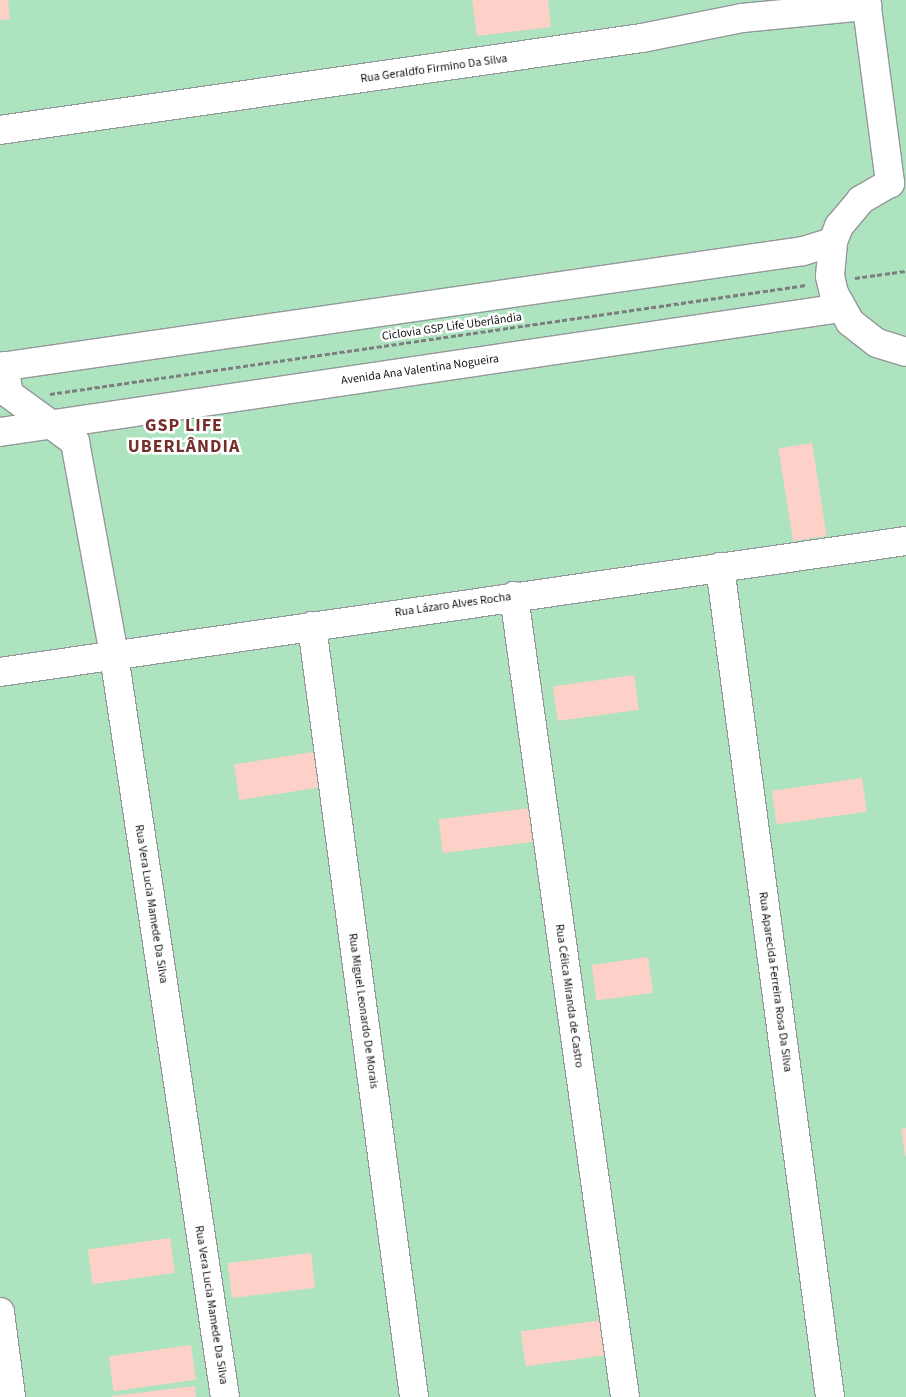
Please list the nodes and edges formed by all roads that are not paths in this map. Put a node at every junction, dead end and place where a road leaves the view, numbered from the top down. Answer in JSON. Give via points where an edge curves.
{"nodes":[{"id":1,"x":866,"y":3,"type":"edge"},
{"id":2,"x":0,"y":130,"type":"edge"},
{"id":3,"x":833,"y":242,"type":"junction"},
{"id":4,"x":840,"y":308,"type":"junction"},
{"id":5,"x":906,"y":352,"type":"edge"},
{"id":6,"x":2,"y":366,"type":"edge"},
{"id":7,"x":51,"y":425,"type":"junction"},
{"id":8,"x":0,"y":432,"type":"edge"},
{"id":9,"x":906,"y":541,"type":"edge"},
{"id":10,"x":720,"y":567,"type":"junction"},
{"id":11,"x":514,"y":596,"type":"junction"},
{"id":12,"x":312,"y":626,"type":"junction"},
{"id":13,"x":114,"y":655,"type":"junction"},
{"id":14,"x":0,"y":672,"type":"edge"},
{"id":15,"x":0,"y":1312,"type":"edge"},
{"id":16,"x":11,"y":1397,"type":"edge"},
{"id":17,"x":225,"y":1397,"type":"edge"},
{"id":18,"x":414,"y":1397,"type":"edge"},
{"id":19,"x":625,"y":1397,"type":"edge"},
{"id":20,"x":830,"y":1397,"type":"edge"}],
"edges":[{"from":1,"to":2,"type":"street","name":"Rua Geraldfo Firmino Da Silva","via":[[742,18],[613,42]]},
{"from":1,"to":3,"type":"street","via":[[890,183],[861,200],[849,212]]},
{"from":3,"to":4,"type":"street","via":[[832,281]]},
{"from":3,"to":6,"type":"street","via":[[803,251]]},
{"from":4,"to":5,"type":"street","via":[[863,334],[877,343]]},
{"from":4,"to":7,"type":"street","name":"Avenida Ana Valentina Nogueira"},
{"from":6,"to":7,"type":"street","name":"Rua Vera Lucia Mamede Da Silva","via":[[9,394]]},
{"from":7,"to":8,"type":"street","name":"Avenida Ana Valentina Nogueira"},
{"from":7,"to":13,"type":"street","name":"Rua Vera Lucia Mamede Da Silva","via":[[76,442]]},
{"from":9,"to":10,"type":"street","name":"Rua Lázaro Alves Rocha"},
{"from":10,"to":11,"type":"street","name":"Rua Lázaro Alves Rocha"},
{"from":10,"to":20,"type":"street","name":"Rua Aparecida Ferreira Rosa Da Silva"},
{"from":11,"to":12,"type":"street","name":"Rua Lázaro Alves Rocha"},
{"from":11,"to":19,"type":"street","name":"Rua Célica Miranda de Castro"},
{"from":12,"to":13,"type":"street","name":"Rua Lázaro Alves Rocha"},
{"from":12,"to":18,"type":"street","name":"Rua Miguel Leonardo De Morais"},
{"from":13,"to":14,"type":"street","name":"Rua Lázaro Alves Rocha"},
{"from":13,"to":17,"type":"street","name":"Rua Vera Lucia Mamede Da Silva"},
{"from":15,"to":16,"type":"street"}]}
